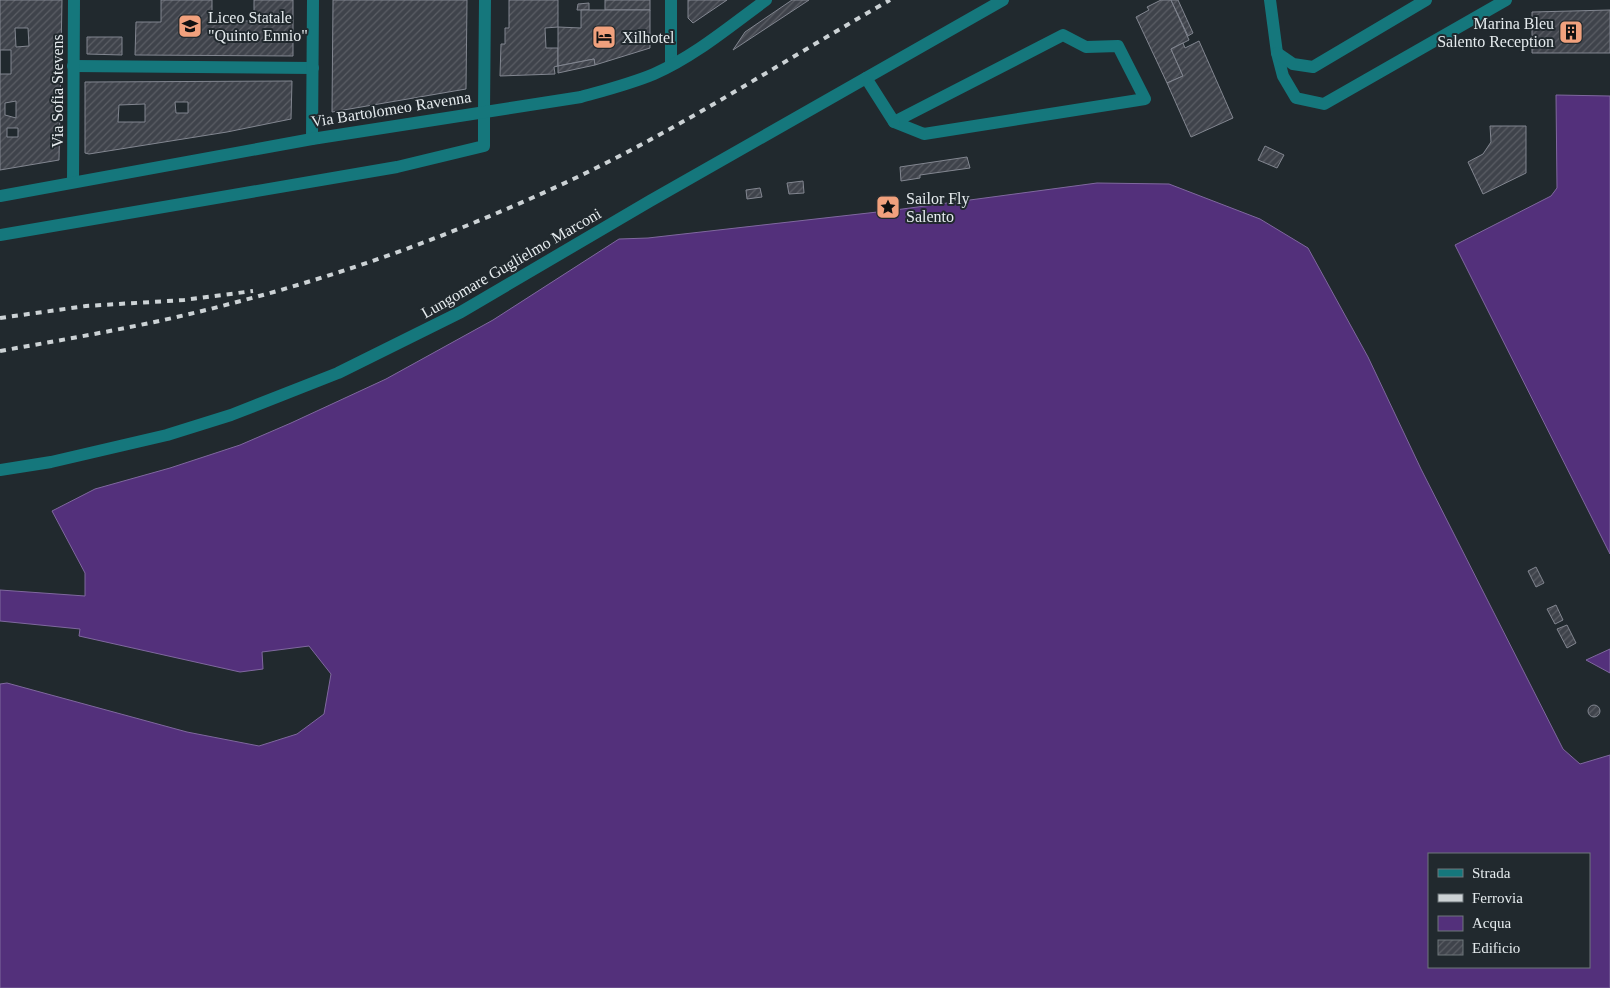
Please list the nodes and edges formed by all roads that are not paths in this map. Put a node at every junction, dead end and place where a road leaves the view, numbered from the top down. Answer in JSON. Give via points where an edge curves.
{"nodes":[{"id":1,"x":74,"y":0,"type":"edge"},
{"id":2,"x":313,"y":0,"type":"edge"},
{"id":3,"x":485,"y":0,"type":"edge"},
{"id":4,"x":671,"y":0,"type":"edge"},
{"id":5,"x":766,"y":0,"type":"edge"},
{"id":6,"x":1003,"y":0,"type":"edge"},
{"id":7,"x":1270,"y":0,"type":"edge"},
{"id":8,"x":1426,"y":0,"type":"edge"},
{"id":9,"x":1506,"y":0,"type":"edge"},
{"id":10,"x":1278,"y":53,"type":"junction"},
{"id":11,"x":671,"y":64,"type":"junction"},
{"id":12,"x":73,"y":66,"type":"junction"},
{"id":13,"x":313,"y":68,"type":"junction"},
{"id":14,"x":866,"y":78,"type":"junction"},
{"id":15,"x":484,"y":111,"type":"junction"},
{"id":16,"x":894,"y":122,"type":"junction"},
{"id":17,"x":312,"y":138,"type":"junction"},
{"id":18,"x":73,"y":182,"type":"junction"},
{"id":19,"x":0,"y":196,"type":"edge"},
{"id":20,"x":0,"y":235,"type":"edge"},
{"id":21,"x":0,"y":470,"type":"edge"}],
"edges":[{"from":1,"to":12,"type":"street","name":"Via Sofia Stevens"},
{"from":2,"to":13,"type":"street"},
{"from":3,"to":15,"type":"street"},
{"from":4,"to":11,"type":"street"},
{"from":5,"to":11,"type":"street","name":"Via Bartolomeo Ravenna","via":[[695,51]]},
{"from":6,"to":14,"type":"street","name":"Lungomare Guglielmo Marconi"},
{"from":7,"to":10,"type":"street"},
{"from":8,"to":10,"type":"street","via":[[1313,67],[1293,64]]},
{"from":9,"to":10,"type":"street","via":[[1324,104],[1296,98],[1283,76]]},
{"from":11,"to":15,"type":"street","name":"Via Bartolomeo Ravenna","via":[[624,86],[581,97]]},
{"from":12,"to":13,"type":"street"},
{"from":12,"to":18,"type":"street","name":"Via Sofia Stevens"},
{"from":13,"to":17,"type":"street"},
{"from":14,"to":16,"type":"street"},
{"from":14,"to":21,"type":"street","name":"Lungomare Guglielmo Marconi","via":[[462,312],[338,373],[232,415],[166,435],[51,462]]},
{"from":15,"to":17,"type":"street","name":"Via Bartolomeo Ravenna"},
{"from":15,"to":20,"type":"street","via":[[484,146],[397,167]]},
{"from":16,"to":16,"type":"street","via":[[924,134],[1145,99],[1118,46],[1086,48],[1064,35]]},
{"from":17,"to":18,"type":"street","name":"Via Bartolomeo Ravenna"},
{"from":18,"to":19,"type":"street","name":"Via Bartolomeo Ravenna"}]}
